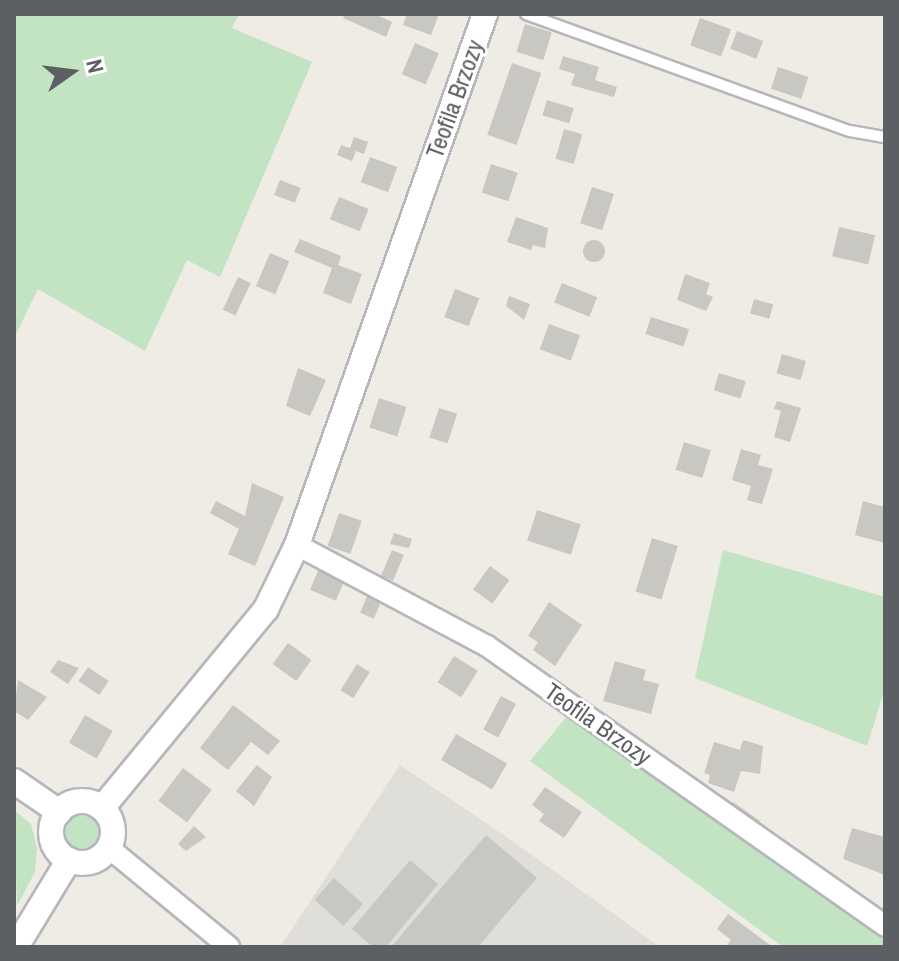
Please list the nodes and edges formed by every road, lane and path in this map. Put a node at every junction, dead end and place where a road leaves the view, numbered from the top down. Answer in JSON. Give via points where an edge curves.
{"nodes":[{"id":1,"x":485,"y":14,"type":"edge"},
{"id":2,"x":526,"y":14,"type":"edge"},
{"id":3,"x":885,"y":137,"type":"edge"},
{"id":4,"x":297,"y":545,"type":"junction"},
{"id":5,"x":14,"y":781,"type":"edge"},
{"id":6,"x":102,"y":808,"type":"junction"},
{"id":7,"x":59,"y":812,"type":"junction"},
{"id":8,"x":109,"y":848,"type":"junction"},
{"id":9,"x":69,"y":860,"type":"junction"},
{"id":10,"x":885,"y":926,"type":"edge"},
{"id":11,"x":16,"y":947,"type":"edge"},
{"id":12,"x":229,"y":947,"type":"edge"}],
"edges":[{"from":1,"to":4,"type":"street","name":"Teofila Brzozy"},
{"from":2,"to":3,"type":"lane","via":[[850,131]]},
{"from":4,"to":6,"type":"street","name":"Teofila Brzozy","via":[[266,609]]},
{"from":4,"to":10,"type":"street","name":"Teofila Brzozy","via":[[487,646]]},
{"from":5,"to":7,"type":"street"},
{"from":6,"to":7,"type":"street","via":[[79,801]]},
{"from":6,"to":8,"type":"street","via":[[113,828]]},
{"from":7,"to":9,"type":"street","via":[[52,838]]},
{"from":8,"to":9,"type":"street","via":[[91,862]]},
{"from":8,"to":12,"type":"street"},
{"from":9,"to":11,"type":"street"}]}
